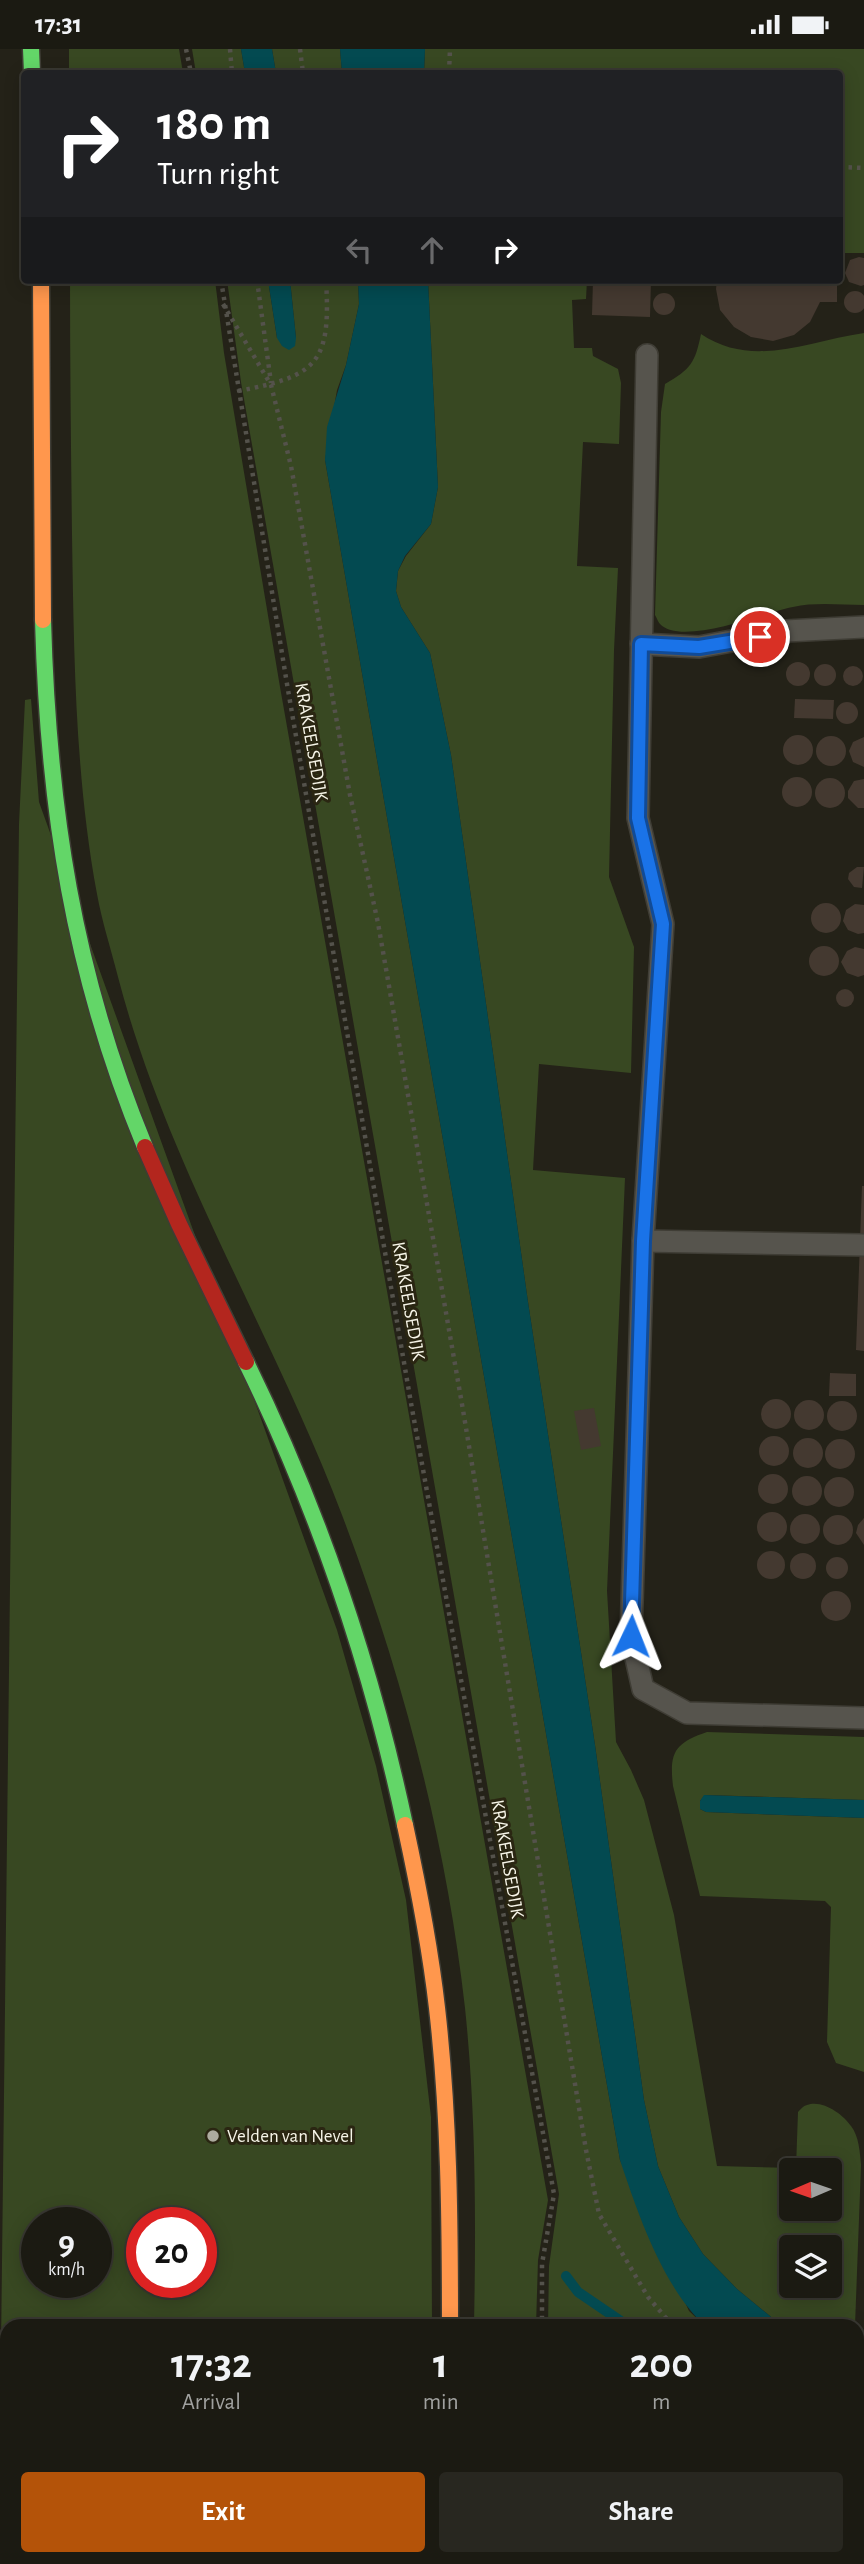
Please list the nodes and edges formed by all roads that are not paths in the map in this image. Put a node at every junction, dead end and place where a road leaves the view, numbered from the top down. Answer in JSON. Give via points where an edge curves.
{"nodes":[{"id":1,"x":31,"y":49,"type":"edge"},
{"id":2,"x":32,"y":70,"type":"edge"},
{"id":3,"x":41,"y":284,"type":"edge"},
{"id":4,"x":647,"y":355,"type":"dead end"},
{"id":5,"x":864,"y":627,"type":"edge"},
{"id":6,"x":641,"y":644,"type":"junction"},
{"id":7,"x":643,"y":1241,"type":"junction"},
{"id":8,"x":864,"y":1245,"type":"edge"},
{"id":9,"x":864,"y":1718,"type":"edge"},
{"id":10,"x":450,"y":2319,"type":"edge"}],
"edges":[{"from":1,"to":2,"type":"main road"},
{"from":3,"to":10,"type":"main road","via":[[44,658],[53,786],[75,924],[119,1081],[177,1219],[293,1466],[333,1571],[401,1800],[422,1902],[438,2019],[446,2105]]},
{"from":4,"to":6,"type":"lane"},
{"from":5,"to":6,"type":"lane","via":[[786,631],[699,647]]},
{"from":6,"to":7,"type":"lane","via":[[638,818],[663,924]]},
{"from":7,"to":8,"type":"lane"},
{"from":7,"to":9,"type":"lane","via":[[631,1636],[643,1689],[687,1713]]}]}
